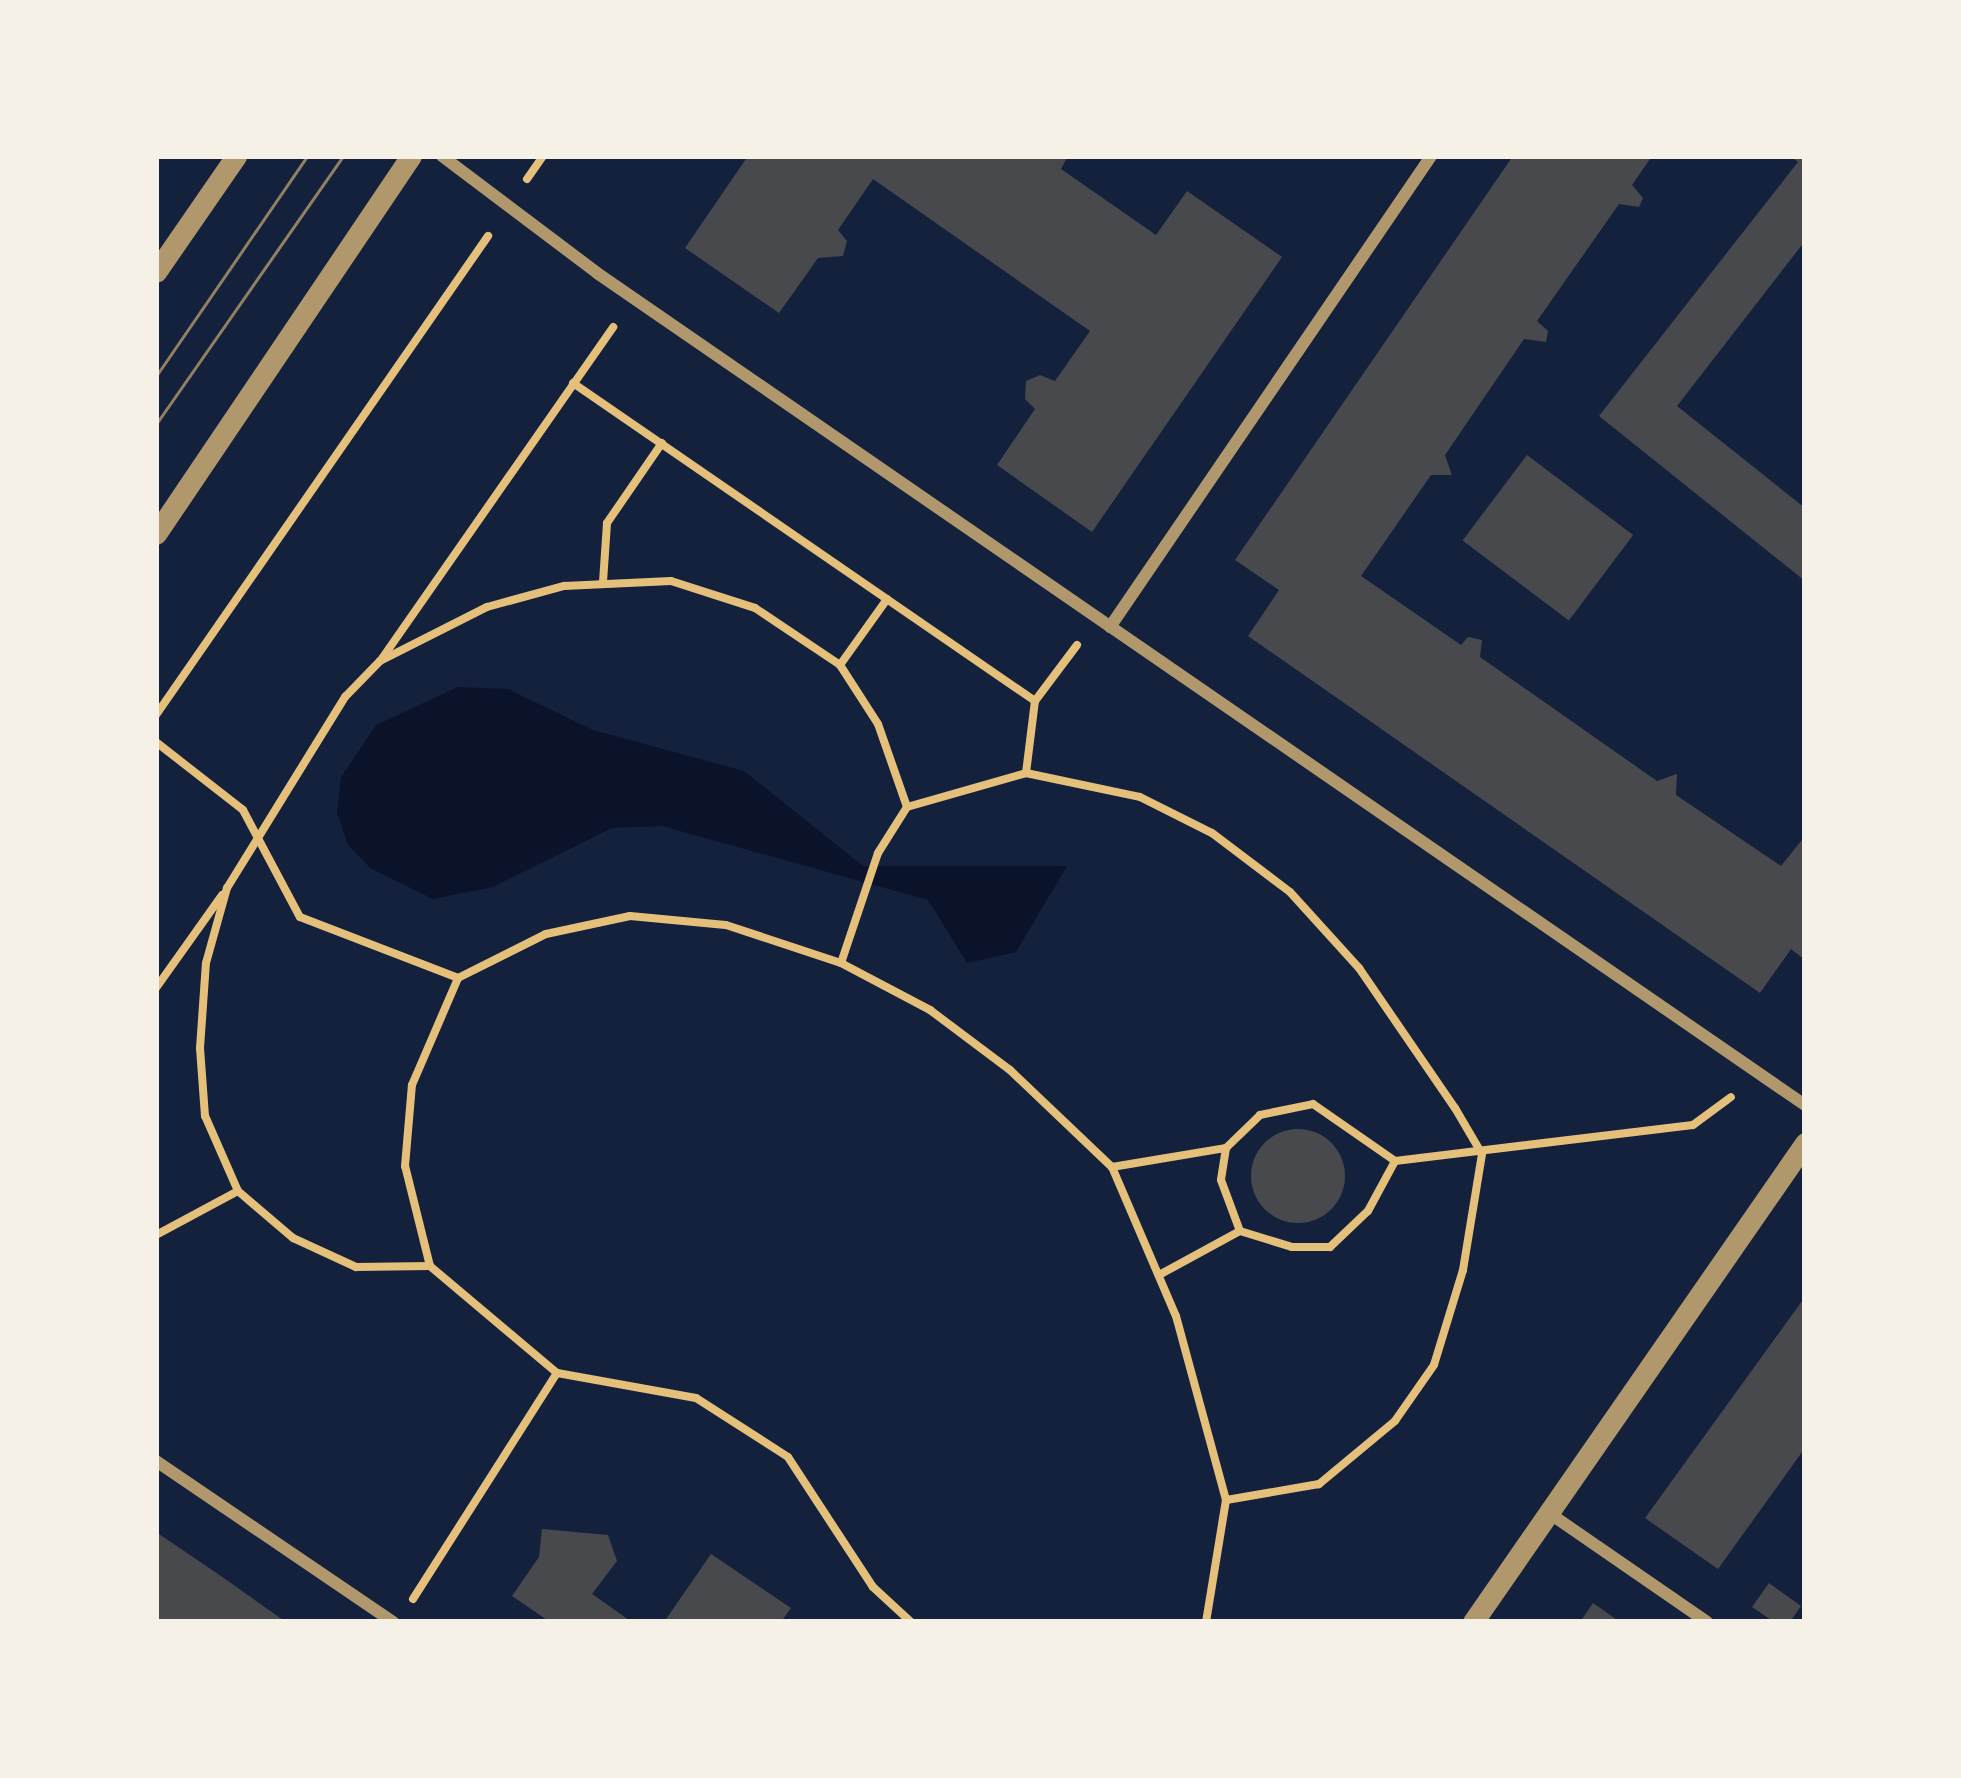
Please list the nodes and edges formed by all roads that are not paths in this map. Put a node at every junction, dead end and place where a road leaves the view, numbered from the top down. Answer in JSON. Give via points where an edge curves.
{"nodes":[{"id":1,"x":236,"y":156,"type":"edge"},
{"id":2,"x":411,"y":156,"type":"edge"},
{"id":3,"x":442,"y":156,"type":"edge"},
{"id":4,"x":1431,"y":156,"type":"edge"},
{"id":5,"x":156,"y":272,"type":"edge"},
{"id":6,"x":156,"y":534,"type":"edge"},
{"id":7,"x":1110,"y":626,"type":"junction"},
{"id":8,"x":1805,"y":1105,"type":"edge"},
{"id":9,"x":1805,"y":1143,"type":"edge"},
{"id":10,"x":156,"y":1461,"type":"edge"},
{"id":11,"x":1549,"y":1513,"type":"junction"},
{"id":12,"x":392,"y":1622,"type":"edge"},
{"id":13,"x":1473,"y":1622,"type":"edge"},
{"id":14,"x":1707,"y":1622,"type":"edge"}],
"edges":[{"from":1,"to":5,"type":"street"},
{"from":2,"to":6,"type":"street"},
{"from":3,"to":7,"type":"street","via":[[506,209]]},
{"from":4,"to":7,"type":"street"},
{"from":7,"to":8,"type":"street"},
{"from":9,"to":11,"type":"street"},
{"from":10,"to":12,"type":"street"},
{"from":11,"to":13,"type":"street"},
{"from":11,"to":14,"type":"street"}]}
